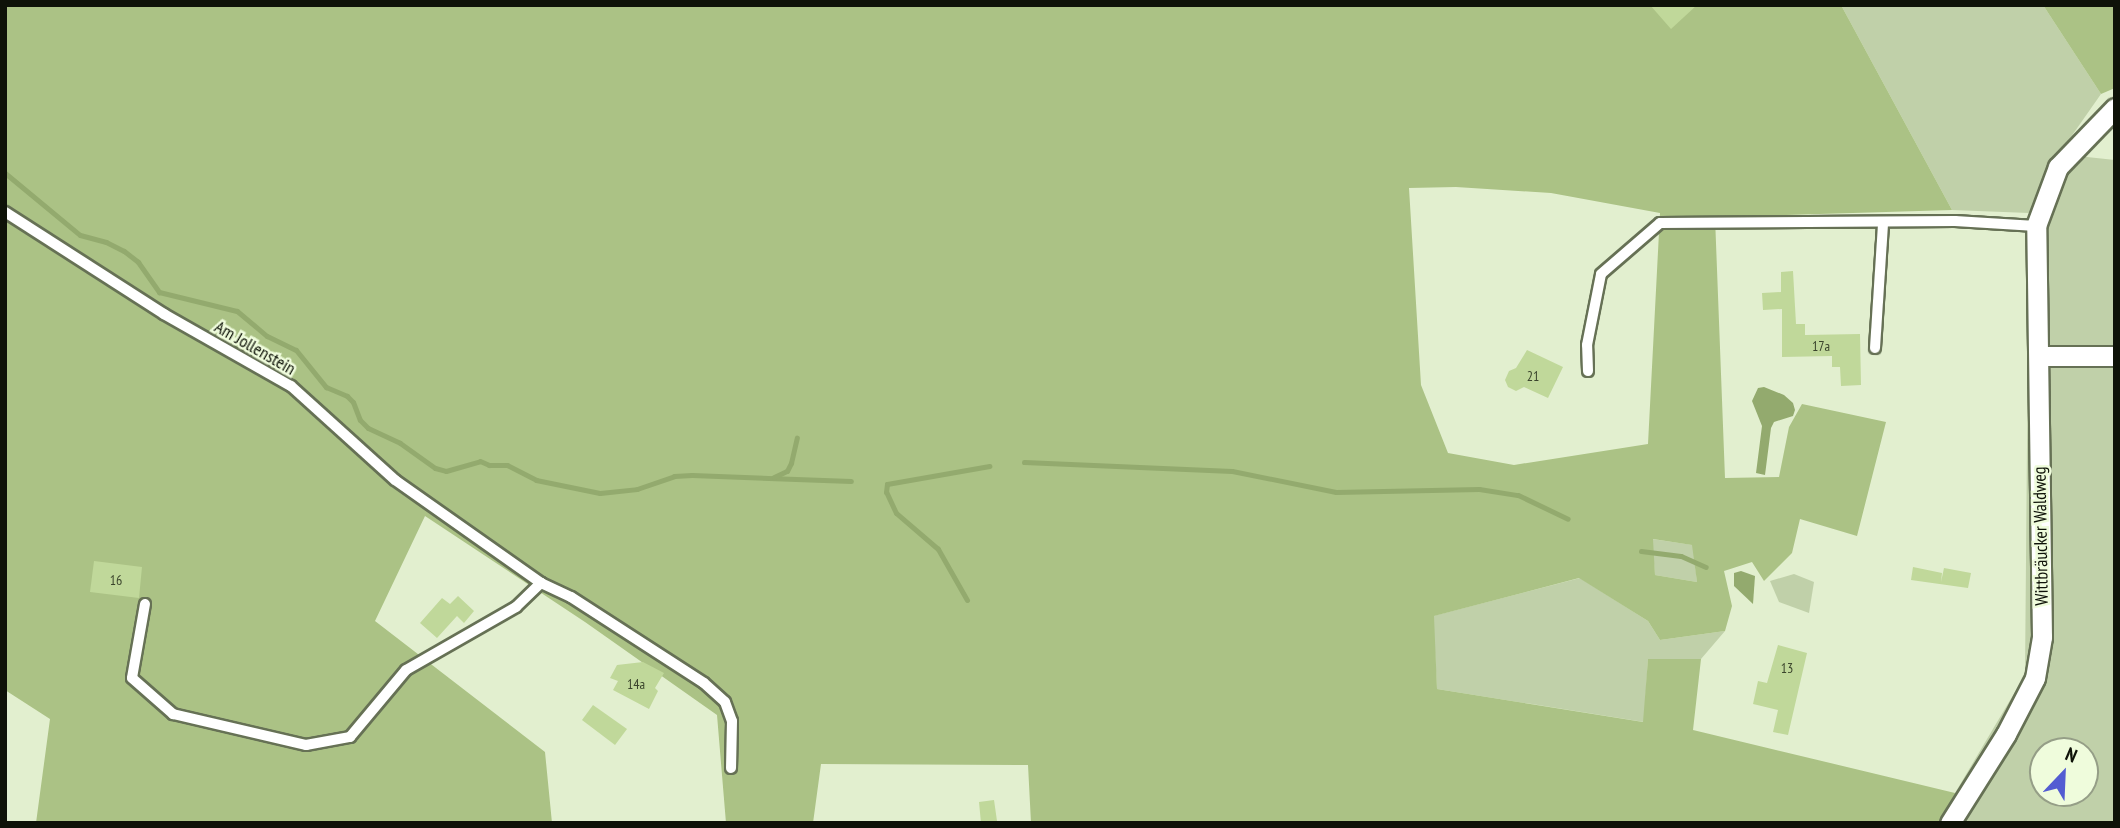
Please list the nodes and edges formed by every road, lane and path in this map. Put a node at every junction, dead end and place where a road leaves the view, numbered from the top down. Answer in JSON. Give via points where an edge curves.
{"nodes":[{"id":1,"x":2115,"y":108,"type":"edge"},
{"id":2,"x":5,"y":212,"type":"edge"},
{"id":3,"x":1883,"y":223,"type":"junction"},
{"id":4,"x":2036,"y":226,"type":"junction"},
{"id":5,"x":1875,"y":348,"type":"dead end"},
{"id":6,"x":2039,"y":356,"type":"junction"},
{"id":7,"x":2115,"y":356,"type":"edge"},
{"id":8,"x":1588,"y":371,"type":"dead end"},
{"id":9,"x":541,"y":583,"type":"junction"},
{"id":10,"x":145,"y":604,"type":"dead end"},
{"id":11,"x":731,"y":768,"type":"dead end"},
{"id":12,"x":1950,"y":823,"type":"edge"}],
"edges":[{"from":1,"to":4,"type":"street","name":"Wittbräucker Waldweg","via":[[2057,167]]},
{"from":2,"to":9,"type":"lane","name":"Am Jollenstein","via":[[164,314],[291,386],[395,480]]},
{"from":3,"to":4,"type":"lane"},
{"from":3,"to":5,"type":"lane"},
{"from":3,"to":8,"type":"lane","via":[[1660,223],[1601,274],[1587,345]]},
{"from":4,"to":6,"type":"street","name":"Wittbräucker Waldweg"},
{"from":6,"to":7,"type":"street"},
{"from":6,"to":12,"type":"street","name":"Wittbräucker Waldweg","via":[[2042,637],[2035,678]]},
{"from":9,"to":10,"type":"lane","via":[[516,607],[406,670],[350,737],[306,746],[173,715],[132,678]]},
{"from":9,"to":11,"type":"lane","name":"Am Jollenstein","via":[[582,604],[704,683],[725,702],[732,721]]}]}
